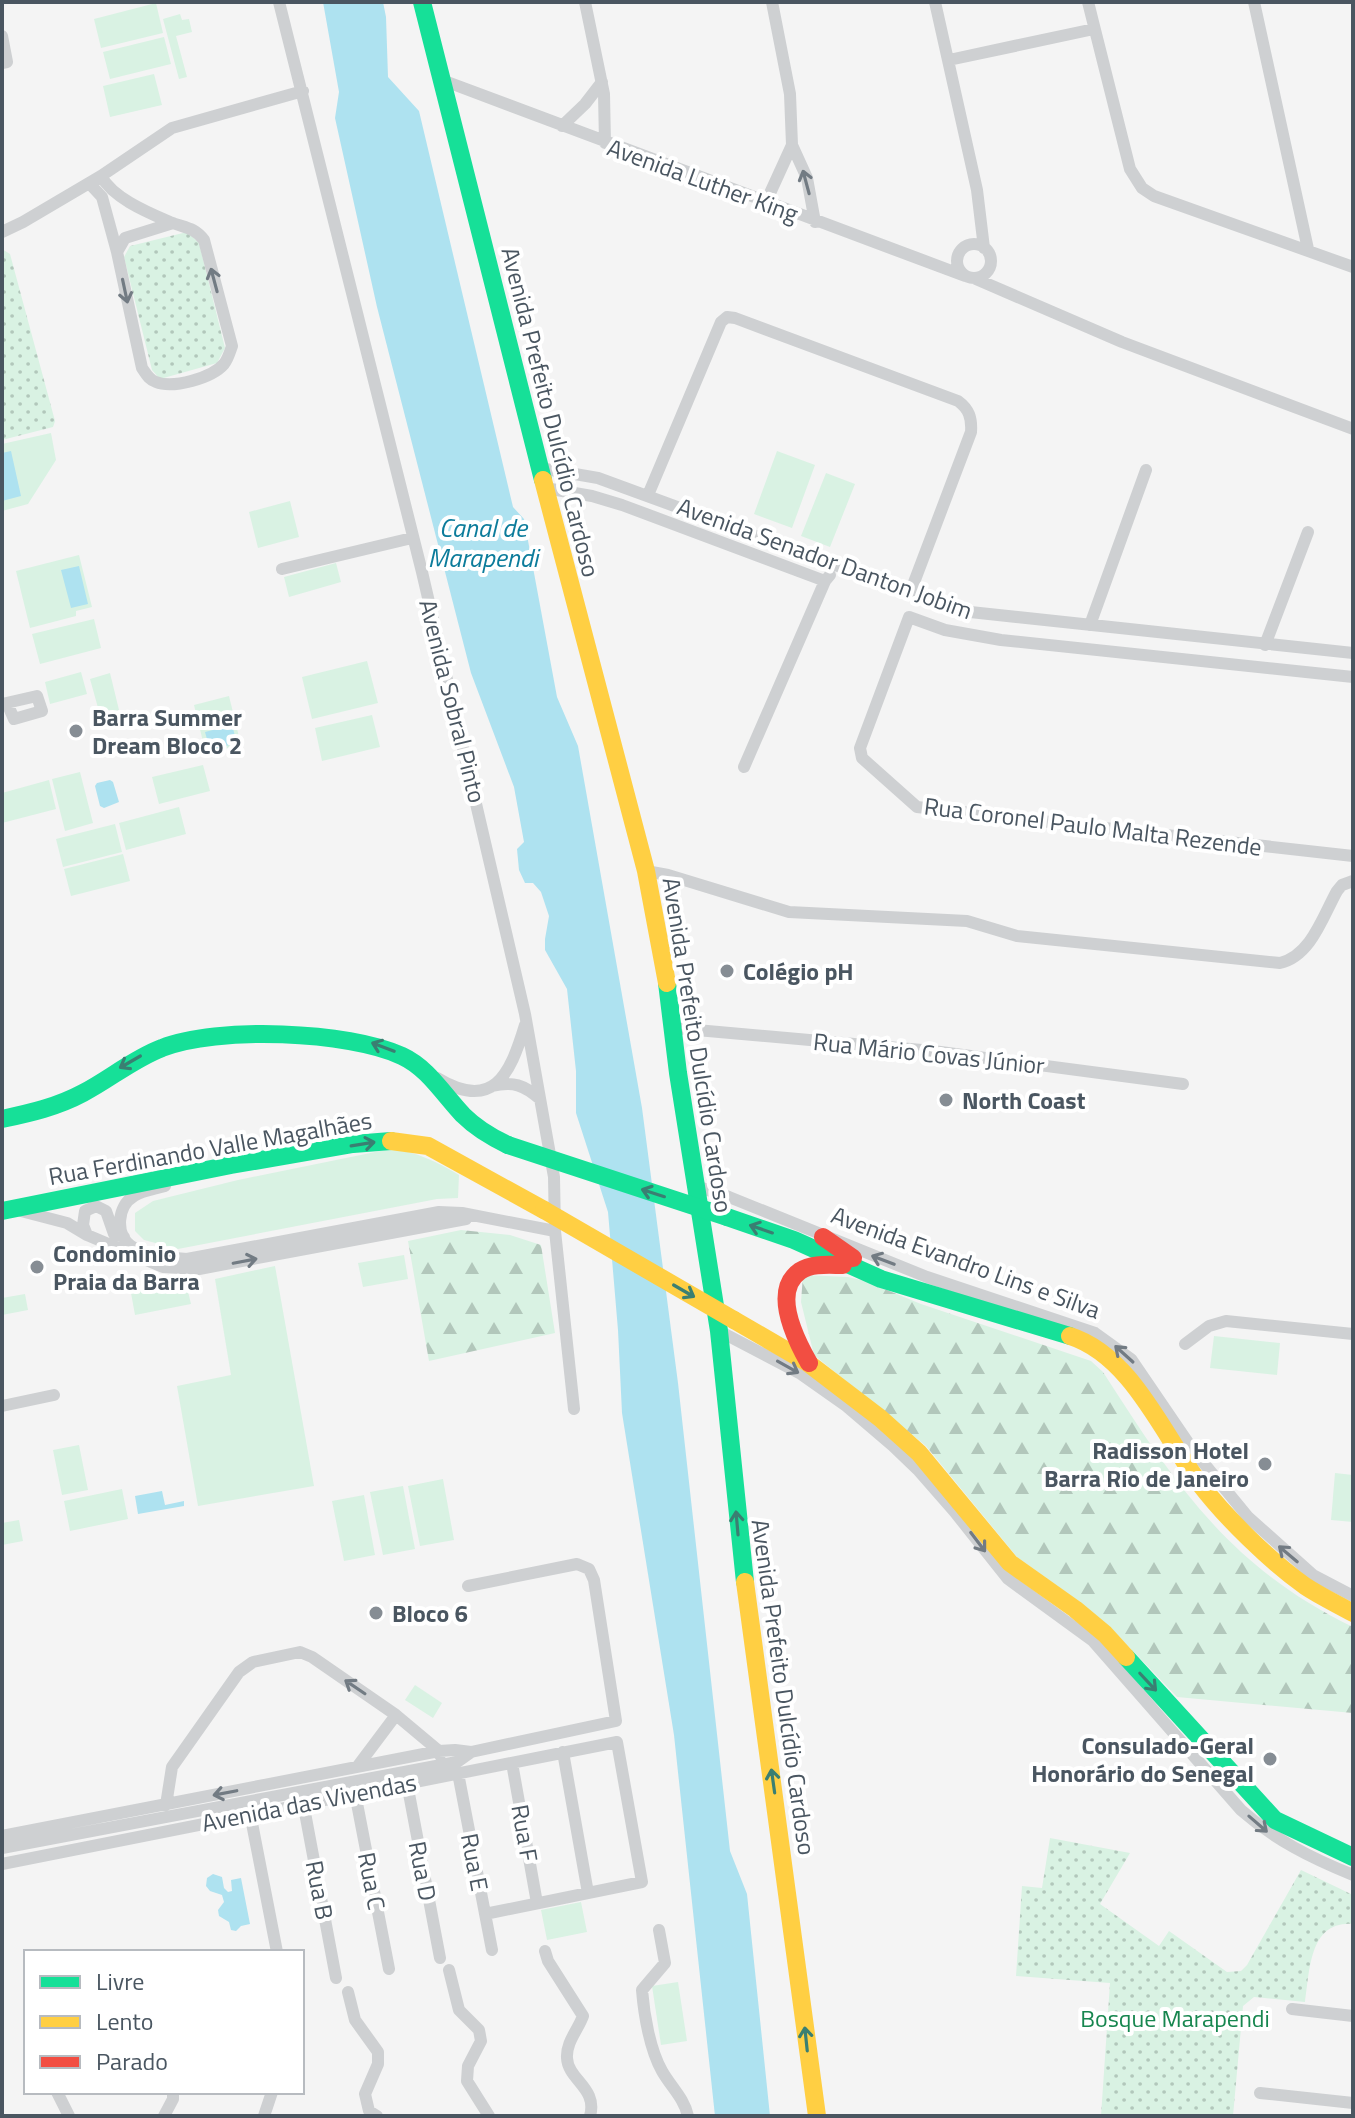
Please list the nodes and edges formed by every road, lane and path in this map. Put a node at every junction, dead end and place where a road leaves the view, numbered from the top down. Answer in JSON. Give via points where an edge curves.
{"nodes":[{"id":1,"x":279,"y":2,"type":"edge"},
{"id":2,"x":422,"y":2,"type":"edge"},
{"id":3,"x":585,"y":2,"type":"edge"},
{"id":4,"x":772,"y":2,"type":"edge"},
{"id":5,"x":935,"y":2,"type":"edge"},
{"id":6,"x":1088,"y":2,"type":"edge"},
{"id":7,"x":1254,"y":2,"type":"edge"},
{"id":8,"x":1094,"y":29,"type":"junction"},
{"id":9,"x":2,"y":36,"type":"edge"},
{"id":10,"x":949,"y":60,"type":"junction"},
{"id":11,"x":2,"y":63,"type":"edge"},
{"id":12,"x":442,"y":80,"type":"junction"},
{"id":13,"x":602,"y":82,"type":"junction"},
{"id":14,"x":303,"y":91,"type":"junction"},
{"id":15,"x":562,"y":126,"type":"junction"},
{"id":16,"x":605,"y":143,"type":"junction"},
{"id":17,"x":792,"y":145,"type":"junction"},
{"id":18,"x":95,"y":179,"type":"junction"},
{"id":19,"x":766,"y":202,"type":"junction"},
{"id":20,"x":815,"y":222,"type":"junction"},
{"id":21,"x":173,"y":223,"type":"junction"},
{"id":22,"x":2,"y":232,"type":"edge"},
{"id":23,"x":984,"y":248,"type":"junction"},
{"id":24,"x":1308,"y":249,"type":"junction"},
{"id":25,"x":117,"y":252,"type":"junction"},
{"id":26,"x":1353,"y":267,"type":"edge"},
{"id":27,"x":970,"y":277,"type":"junction"},
{"id":28,"x":1353,"y":429,"type":"edge"},
{"id":29,"x":540,"y":468,"type":"junction"},
{"id":30,"x":1146,"y":470,"type":"dead end"},
{"id":31,"x":545,"y":488,"type":"junction"},
{"id":32,"x":648,"y":495,"type":"junction"},
{"id":33,"x":1308,"y":532,"type":"dead end"},
{"id":34,"x":412,"y":538,"type":"junction"},
{"id":35,"x":838,"y":566,"type":"junction"},
{"id":36,"x":282,"y":569,"type":"dead end"},
{"id":37,"x":825,"y":581,"type":"junction"},
{"id":38,"x":910,"y":593,"type":"junction"},
{"id":39,"x":1004,"y":617,"type":"junction"},
{"id":40,"x":1090,"y":625,"type":"junction"},
{"id":41,"x":1166,"y":634,"type":"junction"},
{"id":42,"x":1001,"y":640,"type":"junction"},
{"id":43,"x":1265,"y":645,"type":"junction"},
{"id":44,"x":1353,"y":653,"type":"edge"},
{"id":45,"x":1162,"y":657,"type":"junction"},
{"id":46,"x":1353,"y":677,"type":"edge"},
{"id":47,"x":860,"y":748,"type":"joint"},
{"id":48,"x":744,"y":767,"type":"dead end"},
{"id":49,"x":1353,"y":856,"type":"edge"},
{"id":50,"x":646,"y":871,"type":"junction"},
{"id":51,"x":1353,"y":881,"type":"edge"},
{"id":52,"x":526,"y":1022,"type":"junction"},
{"id":53,"x":674,"y":1028,"type":"junction"},
{"id":54,"x":425,"y":1071,"type":"junction"},
{"id":55,"x":1183,"y":1084,"type":"dead end"},
{"id":56,"x":491,"y":1086,"type":"junction"},
{"id":57,"x":540,"y":1099,"type":"junction"},
{"id":58,"x":2,"y":1119,"type":"edge"},
{"id":59,"x":188,"y":1173,"type":"junction"},
{"id":60,"x":696,"y":1186,"type":"junction"},
{"id":61,"x":7,"y":1210,"type":"edge"},
{"id":62,"x":474,"y":1217,"type":"junction"},
{"id":63,"x":389,"y":1221,"type":"junction"},
{"id":64,"x":555,"y":1231,"type":"junction"},
{"id":65,"x":87,"y":1235,"type":"junction"},
{"id":66,"x":124,"y":1237,"type":"junction"},
{"id":67,"x":823,"y":1237,"type":"junction"},
{"id":68,"x":306,"y":1249,"type":"junction"},
{"id":69,"x":846,"y":1264,"type":"junction"},
{"id":70,"x":881,"y":1279,"type":"junction"},
{"id":71,"x":964,"y":1305,"type":"junction"},
{"id":72,"x":1027,"y":1310,"type":"junction"},
{"id":73,"x":727,"y":1326,"type":"junction"},
{"id":74,"x":1353,"y":1334,"type":"edge"},
{"id":75,"x":1185,"y":1344,"type":"dead end"},
{"id":76,"x":808,"y":1363,"type":"junction"},
{"id":77,"x":54,"y":1395,"type":"dead end"},
{"id":78,"x":845,"y":1405,"type":"junction"},
{"id":79,"x":2,"y":1406,"type":"edge"},
{"id":80,"x":574,"y":1409,"type":"dead end"},
{"id":81,"x":994,"y":1563,"type":"junction"},
{"id":82,"x":1033,"y":1580,"type":"junction"},
{"id":83,"x":468,"y":1586,"type":"dead end"},
{"id":84,"x":1353,"y":1596,"type":"edge"},
{"id":85,"x":1353,"y":1613,"type":"edge"},
{"id":86,"x":396,"y":1715,"type":"junction"},
{"id":87,"x":1185,"y":1734,"type":"junction"},
{"id":88,"x":563,"y":1752,"type":"junction"},
{"id":89,"x":440,"y":1758,"type":"junction"},
{"id":90,"x":512,"y":1763,"type":"junction"},
{"id":91,"x":357,"y":1767,"type":"junction"},
{"id":92,"x":458,"y":1773,"type":"junction"},
{"id":93,"x":1228,"y":1782,"type":"junction"},
{"id":94,"x":407,"y":1783,"type":"junction"},
{"id":95,"x":355,"y":1793,"type":"junction"},
{"id":96,"x":303,"y":1802,"type":"junction"},
{"id":97,"x":166,"y":1805,"type":"junction"},
{"id":98,"x":192,"y":1806,"type":"junction"},
{"id":99,"x":250,"y":1813,"type":"junction"},
{"id":100,"x":2,"y":1836,"type":"edge"},
{"id":101,"x":2,"y":1848,"type":"edge"},
{"id":102,"x":1353,"y":1857,"type":"edge"},
{"id":103,"x":2,"y":1864,"type":"edge"},
{"id":104,"x":1353,"y":1875,"type":"edge"},
{"id":105,"x":588,"y":1893,"type":"junction"},
{"id":106,"x":537,"y":1903,"type":"junction"},
{"id":107,"x":485,"y":1914,"type":"junction"},
{"id":108,"x":659,"y":1930,"type":"dead end"},
{"id":109,"x":277,"y":1950,"type":"edge"},
{"id":110,"x":492,"y":1950,"type":"dead end"},
{"id":111,"x":545,"y":1951,"type":"dead end"},
{"id":112,"x":440,"y":1958,"type":"dead end"},
{"id":113,"x":389,"y":1969,"type":"dead end"},
{"id":114,"x":449,"y":1970,"type":"dead end"},
{"id":115,"x":336,"y":1978,"type":"dead end"},
{"id":116,"x":348,"y":1992,"type":"dead end"},
{"id":117,"x":1292,"y":2009,"type":"dead end"},
{"id":118,"x":1353,"y":2016,"type":"edge"},
{"id":119,"x":1260,"y":2093,"type":"dead end"},
{"id":120,"x":58,"y":2094,"type":"edge"},
{"id":121,"x":173,"y":2094,"type":"edge"},
{"id":122,"x":271,"y":2094,"type":"edge"},
{"id":123,"x":1353,"y":2103,"type":"edge"},
{"id":124,"x":69,"y":2116,"type":"edge"},
{"id":125,"x":164,"y":2116,"type":"edge"},
{"id":126,"x":264,"y":2116,"type":"edge"},
{"id":127,"x":377,"y":2116,"type":"edge"},
{"id":128,"x":489,"y":2116,"type":"edge"},
{"id":129,"x":590,"y":2116,"type":"edge"},
{"id":130,"x":688,"y":2116,"type":"edge"},
{"id":131,"x":817,"y":2116,"type":"edge"}],
"edges":[{"from":1,"to":14,"type":"street","name":"Avenida Sobral Pinto"},
{"from":2,"to":12,"type":"street","name":"Avenida Prefeito Dulcídio Cardoso"},
{"from":3,"to":13,"type":"street"},
{"from":4,"to":17,"type":"street","via":[[790,94]]},
{"from":5,"to":10,"type":"street"},
{"from":6,"to":8,"type":"street"},
{"from":7,"to":24,"type":"street"},
{"from":8,"to":10,"type":"street"},
{"from":8,"to":24,"type":"street","via":[[1130,169],[1142,188]]},
{"from":9,"to":11,"type":"street","via":[[7,62]]},
{"from":10,"to":23,"type":"street"},
{"from":12,"to":15,"type":"street","name":"Avenida Luther King"},
{"from":12,"to":29,"type":"street","name":"Avenida Prefeito Dulcídio Cardoso"},
{"from":13,"to":15,"type":"street"},
{"from":13,"to":16,"type":"street"},
{"from":14,"to":18,"type":"street","via":[[172,128]]},
{"from":14,"to":34,"type":"street","name":"Avenida Sobral Pinto"},
{"from":15,"to":16,"type":"street","name":"Avenida Luther King"},
{"from":16,"to":19,"type":"street","name":"Avenida Luther King"},
{"from":17,"to":19,"type":"street"},
{"from":20,"to":17,"type":"street","one_way":true,"via":[[807,178]]},
{"from":18,"to":21,"type":"street"},
{"from":18,"to":22,"type":"street"},
{"from":18,"to":25,"type":"street"},
{"from":19,"to":20,"type":"street","name":"Avenida Luther King"},
{"from":20,"to":27,"type":"street","name":"Avenida Luther King"},
{"from":21,"to":25,"type":"street","via":[[125,238]]},
{"from":25,"to":21,"type":"street","one_way":true,"via":[[148,378],[171,384],[213,372],[232,346],[204,240],[196,231]]},
{"from":23,"to":27,"type":"street","via":[[991,257],[990,269],[982,277]]},
{"from":23,"to":27,"type":"street","via":[[969,245],[960,251],[958,267]]},
{"from":24,"to":26,"type":"street"},
{"from":27,"to":28,"type":"street","name":"Avenida Luther King","via":[[1122,342]]},
{"from":29,"to":31,"type":"street","name":"Avenida Prefeito Dulcídio Cardoso"},
{"from":29,"to":32,"type":"street","name":"Avenida Senador Danton Jobim","via":[[594,477]]},
{"from":30,"to":40,"type":"street"},
{"from":31,"to":37,"type":"street","name":"Avenida Senador Danton Jobim","via":[[622,505]]},
{"from":31,"to":50,"type":"street","name":"Avenida Prefeito Dulcídio Cardoso"},
{"from":32,"to":35,"type":"street","name":"Avenida Senador Danton Jobim"},
{"from":32,"to":38,"type":"street","via":[[727,317],[958,401],[971,416],[971,432]]},
{"from":33,"to":43,"type":"street"},
{"from":34,"to":36,"type":"street"},
{"from":34,"to":52,"type":"street","name":"Avenida Sobral Pinto"},
{"from":35,"to":37,"type":"street"},
{"from":35,"to":38,"type":"street","name":"Avenida Senador Danton Jobim"},
{"from":37,"to":48,"type":"street"},
{"from":38,"to":39,"type":"street","name":"Avenida Senador Danton Jobim","via":[[961,611]]},
{"from":39,"to":40,"type":"street","name":"Avenida Senador Danton Jobim"},
{"from":39,"to":42,"type":"street"},
{"from":40,"to":41,"type":"street","name":"Avenida Senador Danton Jobim"},
{"from":41,"to":43,"type":"street","name":"Avenida Senador Danton Jobim"},
{"from":41,"to":45,"type":"street"},
{"from":42,"to":45,"type":"street","name":"Avenida Senador Danton Jobim"},
{"from":42,"to":47,"type":"street","name":"Avenida Senador Danton Jobim","via":[[909,617]]},
{"from":43,"to":44,"type":"street","name":"Avenida Senador Danton Jobim"},
{"from":45,"to":46,"type":"street","name":"Avenida Senador Danton Jobim"},
{"from":47,"to":49,"type":"street","name":"Rua Coronel Paulo Malta Rezende","via":[[862,758],[917,807]]},
{"from":50,"to":51,"type":"street","via":[[789,912],[967,921],[1017,936],[1280,963],[1303,951],[1337,891]]},
{"from":50,"to":53,"type":"street","name":"Avenida Prefeito Dulcídio Cardoso"},
{"from":52,"to":56,"type":"street","via":[[513,1061]]},
{"from":52,"to":57,"type":"street","name":"Avenida Sobral Pinto"},
{"from":53,"to":55,"type":"street","name":"Rua Mário Covas Júnior","via":[[933,1051]]},
{"from":53,"to":60,"type":"street","name":"Avenida Prefeito Dulcídio Cardoso"},
{"from":54,"to":56,"type":"street","via":[[465,1092]]},
{"from":54,"to":58,"type":"street","one_way":true,"via":[[362,1040],[182,1039],[63,1102]]},
{"from":69,"to":54,"type":"street","name":"Avenida Evandro Lins e Silva","one_way":true,"bridge":true,"via":[[794,1240],[508,1145],[472,1127]]},
{"from":56,"to":57,"type":"street","via":[[520,1085]]},
{"from":57,"to":64,"type":"street","name":"Avenida Sobral Pinto","via":[[554,1177]]},
{"from":59,"to":61,"type":"street","name":"Rua Ferdinando Valle Magalhães"},
{"from":59,"to":66,"type":"street","via":[[127,1202],[120,1219]]},
{"from":59,"to":73,"type":"street","name":"Rua Ferdinando Valle Magalhães","one_way":true,"bridge":true,"via":[[387,1139],[428,1146],[544,1210]]},
{"from":60,"to":67,"type":"street","name":"Avenida Evandro Lins e Silva"},
{"from":60,"to":73,"type":"street","name":"Avenida Prefeito Dulcídio Cardoso"},
{"from":61,"to":65,"type":"street","via":[[52,1217]]},
{"from":62,"to":63,"type":"street","via":[[439,1212]]},
{"from":62,"to":64,"type":"street"},
{"from":62,"to":68,"type":"street"},
{"from":63,"to":66,"type":"street","via":[[187,1259],[144,1252]]},
{"from":63,"to":68,"type":"street","via":[[381,1229],[323,1240]]},
{"from":64,"to":80,"type":"street","name":"Avenida Sobral Pinto"},
{"from":65,"to":66,"type":"street","via":[[83,1217],[96,1206],[106,1211],[114,1234]]},
{"from":65,"to":68,"type":"street","one_way":true,"via":[[179,1270]]},
{"from":67,"to":70,"type":"street"},
{"from":72,"to":67,"type":"street","name":"Avenida Evandro Lins e Silva","one_way":true},
{"from":69,"to":70,"type":"street","name":"Avenida Evandro Lins e Silva"},
{"from":69,"to":76,"type":"street","via":[[811,1266],[789,1282],[794,1333]]},
{"from":70,"to":71,"type":"street","name":"Avenida Evandro Lins e Silva"},
{"from":71,"to":72,"type":"street"},
{"from":71,"to":85,"type":"street","name":"Avenida Evandro Lins e Silva","via":[[1099,1349],[1118,1366],[1201,1485],[1242,1531],[1305,1586]]},
{"from":84,"to":72,"type":"street","name":"Avenida Evandro Lins e Silva","one_way":true,"via":[[1313,1575],[1248,1517],[1193,1450],[1131,1359],[1095,1333]]},
{"from":73,"to":76,"type":"street","name":"Rua Ferdinando Valle Magalhães"},
{"from":73,"to":78,"type":"street","one_way":true},
{"from":131,"to":73,"type":"street","name":"Avenida Prefeito Dulcídio Cardoso","one_way":true,"via":[[738,1536]]},
{"from":74,"to":75,"type":"street","via":[[1226,1321]]},
{"from":76,"to":78,"type":"street"},
{"from":76,"to":82,"type":"street","via":[[919,1453],[1010,1563]]},
{"from":77,"to":79,"type":"street"},
{"from":78,"to":81,"type":"street","one_way":true,"via":[[919,1471]]},
{"from":81,"to":82,"type":"street"},
{"from":81,"to":87,"type":"street","via":[[1023,1591],[1093,1641]]},
{"from":82,"to":87,"type":"street","one_way":true,"via":[[1105,1634]]},
{"from":83,"to":89,"type":"street","via":[[577,1564],[589,1569],[617,1717],[615,1722],[471,1752],[455,1750]]},
{"from":86,"to":89,"type":"street"},
{"from":86,"to":91,"type":"street"},
{"from":86,"to":97,"type":"street","one_way":true,"via":[[300,1652],[253,1662],[239,1672],[172,1767]]},
{"from":87,"to":93,"type":"street"},
{"from":88,"to":90,"type":"street","name":"Avenida das Vivendas"},
{"from":88,"to":105,"type":"street"},
{"from":88,"to":105,"type":"street","name":"Avenida das Vivendas","via":[[617,1742],[642,1882]]},
{"from":89,"to":91,"type":"street"},
{"from":89,"to":98,"type":"street"},
{"from":90,"to":92,"type":"street","name":"Avenida das Vivendas"},
{"from":90,"to":106,"type":"street","name":"Rua F"},
{"from":91,"to":98,"type":"street","one_way":true},
{"from":92,"to":94,"type":"street","name":"Avenida das Vivendas"},
{"from":92,"to":107,"type":"street","name":"Rua E"},
{"from":93,"to":102,"type":"street","via":[[1275,1820]]},
{"from":93,"to":104,"type":"street","one_way":true,"via":[[1249,1817],[1285,1844]]},
{"from":94,"to":95,"type":"street","name":"Avenida das Vivendas"},
{"from":94,"to":112,"type":"street","name":"Rua D"},
{"from":95,"to":96,"type":"street","name":"Avenida das Vivendas"},
{"from":95,"to":113,"type":"street","name":"Rua C"},
{"from":96,"to":99,"type":"street","name":"Avenida das Vivendas"},
{"from":96,"to":115,"type":"street","name":"Rua B"},
{"from":97,"to":98,"type":"street"},
{"from":97,"to":100,"type":"street"},
{"from":98,"to":101,"type":"street"},
{"from":99,"to":103,"type":"street","name":"Avenida das Vivendas"},
{"from":99,"to":109,"type":"street"},
{"from":105,"to":106,"type":"street"},
{"from":106,"to":107,"type":"street"},
{"from":107,"to":110,"type":"street","name":"Rua E"},
{"from":108,"to":130,"type":"street","via":[[665,1963],[642,1990],[643,2001],[660,2068]]},
{"from":111,"to":129,"type":"street","via":[[583,2016],[567,2059],[592,2101]]},
{"from":114,"to":128,"type":"street","via":[[459,2010],[479,2030],[481,2041],[468,2066],[467,2081]]},
{"from":116,"to":127,"type":"street","via":[[355,2020],[378,2052],[365,2094],[369,2111]]},
{"from":117,"to":118,"type":"street"},
{"from":119,"to":123,"type":"street"},
{"from":120,"to":124,"type":"street"},
{"from":121,"to":125,"type":"street"},
{"from":122,"to":126,"type":"street"}]}
